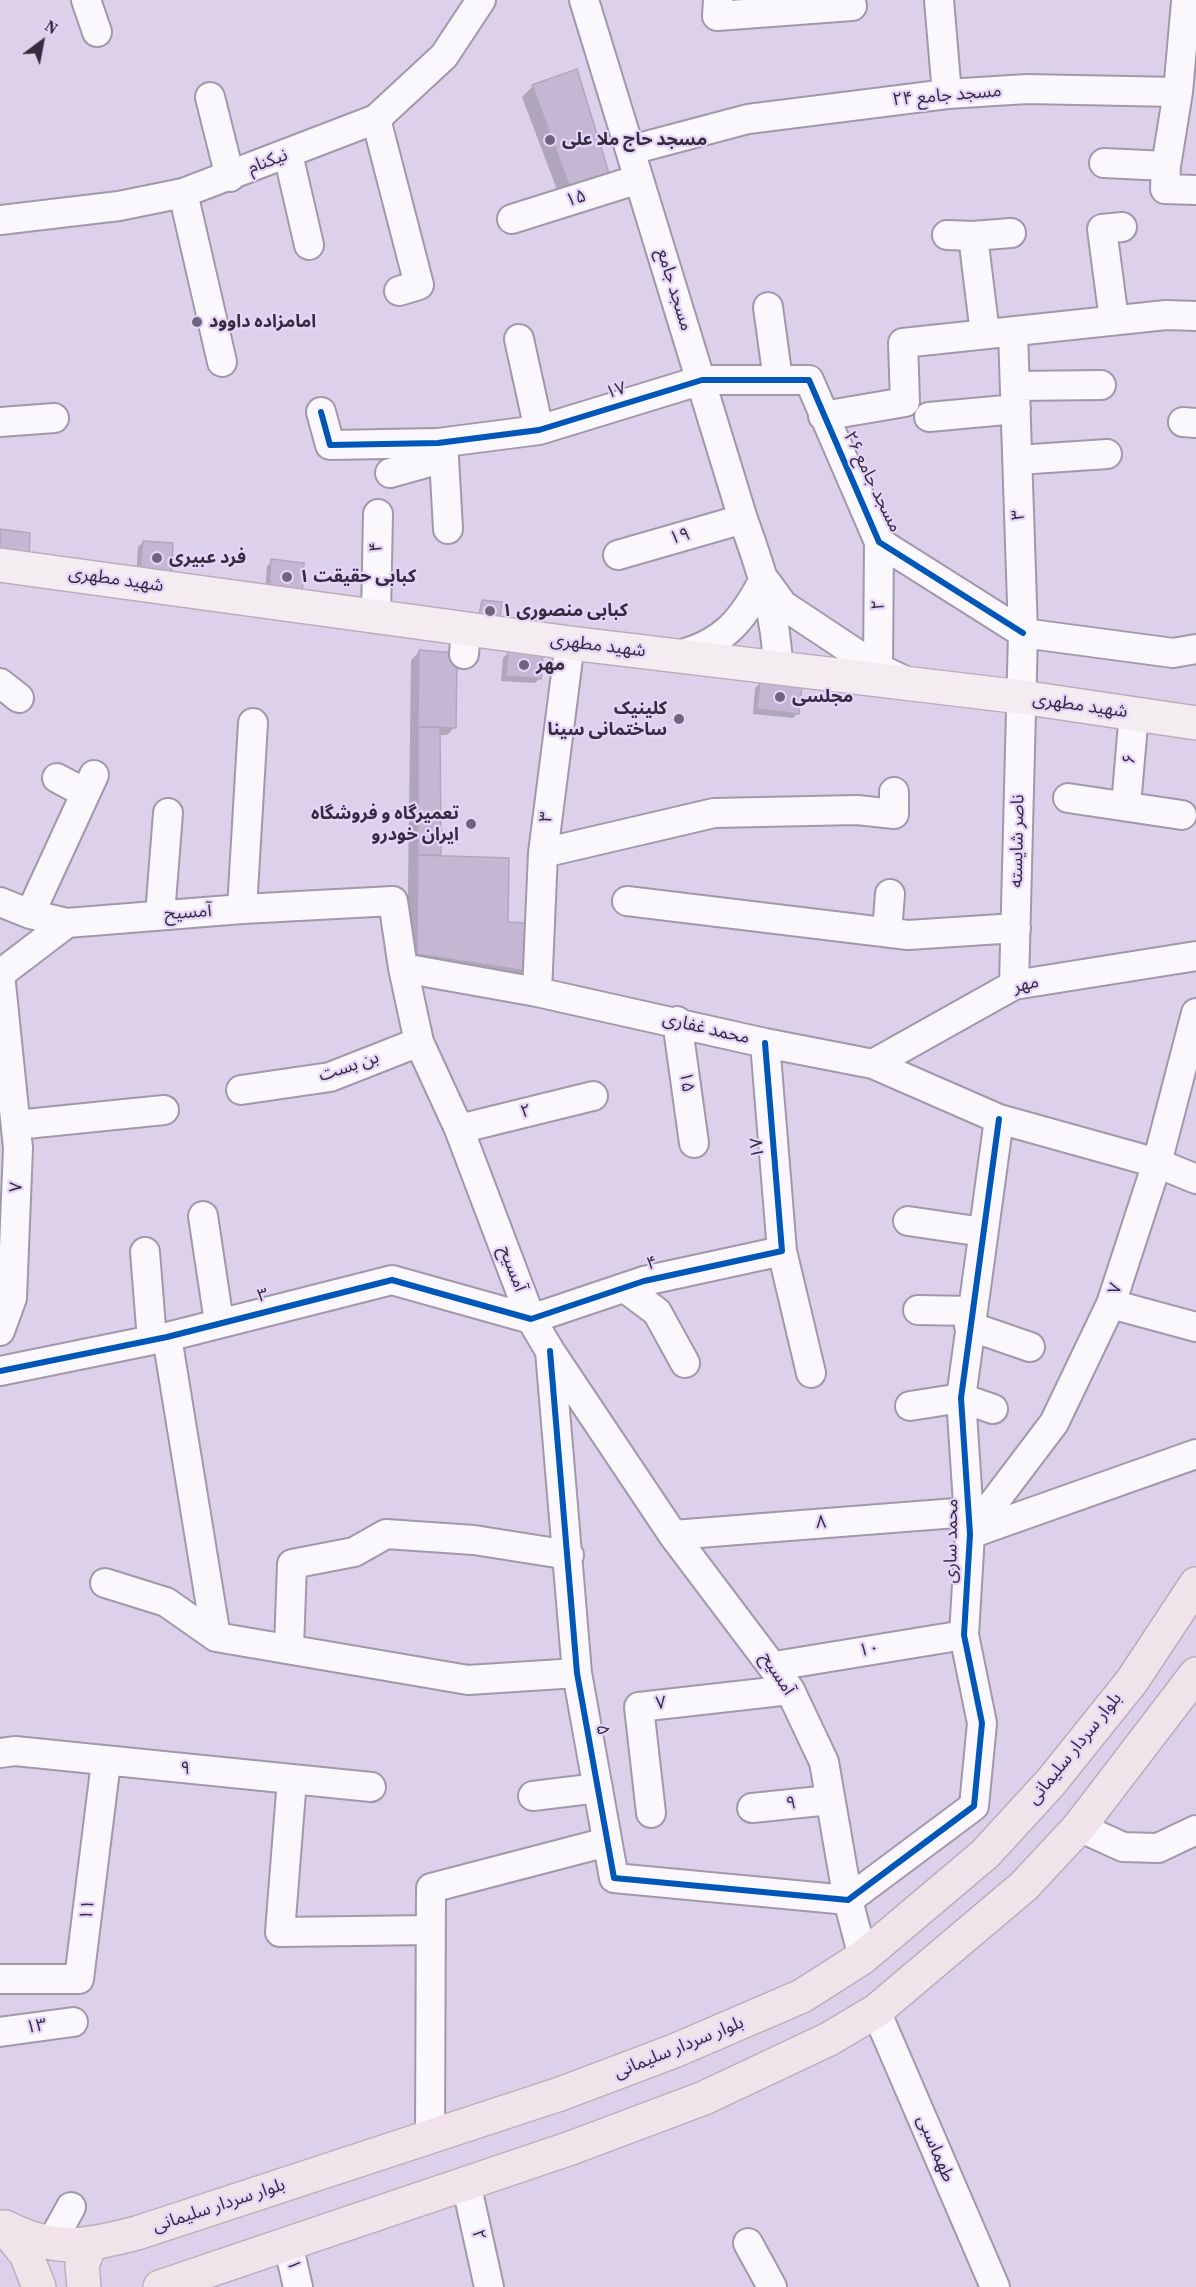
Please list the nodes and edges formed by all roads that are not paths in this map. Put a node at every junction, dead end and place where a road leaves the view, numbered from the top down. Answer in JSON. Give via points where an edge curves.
{"nodes":[{"id":1,"x":86,"y":0,"type":"edge"},
{"id":2,"x":481,"y":0,"type":"edge"},
{"id":3,"x":584,"y":0,"type":"edge"},
{"id":4,"x":718,"y":0,"type":"edge"},
{"id":5,"x":939,"y":0,"type":"edge"},
{"id":6,"x":1187,"y":2,"type":"edge"},
{"id":7,"x":852,"y":6,"type":"dead end"},
{"id":8,"x":97,"y":32,"type":"dead end"},
{"id":9,"x":1178,"y":92,"type":"junction"},
{"id":10,"x":947,"y":94,"type":"junction"},
{"id":11,"x":210,"y":97,"type":"dead end"},
{"id":12,"x":376,"y":119,"type":"junction"},
{"id":13,"x":631,"y":150,"type":"junction"},
{"id":14,"x":288,"y":154,"type":"junction"},
{"id":15,"x":1104,"y":163,"type":"dead end"},
{"id":16,"x":1166,"y":166,"type":"junction"},
{"id":17,"x":230,"y":177,"type":"junction"},
{"id":18,"x":639,"y":179,"type":"junction"},
{"id":19,"x":1196,"y":190,"type":"edge"},
{"id":20,"x":183,"y":193,"type":"junction"},
{"id":21,"x":512,"y":219,"type":"dead end"},
{"id":22,"x":0,"y":220,"type":"edge"},
{"id":23,"x":1122,"y":227,"type":"dead end"},
{"id":24,"x":1011,"y":233,"type":"dead end"},
{"id":25,"x":309,"y":244,"type":"dead end"},
{"id":26,"x":399,"y":291,"type":"dead end"},
{"id":27,"x":768,"y":307,"type":"dead end"},
{"id":28,"x":1196,"y":316,"type":"edge"},
{"id":29,"x":1114,"y":320,"type":"junction"},
{"id":30,"x":1013,"y":332,"type":"junction"},
{"id":31,"x":985,"y":334,"type":"junction"},
{"id":32,"x":519,"y":339,"type":"dead end"},
{"id":33,"x":222,"y":362,"type":"dead end"},
{"id":34,"x":702,"y":380,"type":"junction"},
{"id":35,"x":778,"y":380,"type":"junction"},
{"id":36,"x":1101,"y":385,"type":"dead end"},
{"id":37,"x":1015,"y":398,"type":"junction"},
{"id":38,"x":321,"y":412,"type":"dead end"},
{"id":39,"x":824,"y":416,"type":"junction"},
{"id":40,"x":929,"y":417,"type":"dead end"},
{"id":41,"x":54,"y":418,"type":"dead end"},
{"id":42,"x":0,"y":422,"type":"edge"},
{"id":43,"x":539,"y":430,"type":"junction"},
{"id":44,"x":441,"y":450,"type":"junction"},
{"id":45,"x":1107,"y":454,"type":"dead end"},
{"id":46,"x":1017,"y":460,"type":"junction"},
{"id":47,"x":390,"y":473,"type":"dead end"},
{"id":48,"x":378,"y":513,"type":"dead end"},
{"id":49,"x":743,"y":519,"type":"junction"},
{"id":50,"x":448,"y":529,"type":"dead end"},
{"id":51,"x":879,"y":542,"type":"junction"},
{"id":52,"x":618,"y":555,"type":"dead end"},
{"id":53,"x":0,"y":565,"type":"edge"},
{"id":54,"x":764,"y":579,"type":"junction"},
{"id":55,"x":376,"y":616,"type":"junction"},
{"id":56,"x":1023,"y":633,"type":"junction"},
{"id":57,"x":570,"y":643,"type":"junction"},
{"id":58,"x":1196,"y":649,"type":"edge"},
{"id":59,"x":679,"y":656,"type":"junction"},
{"id":60,"x":878,"y":668,"type":"junction"},
{"id":61,"x":779,"y":674,"type":"junction"},
{"id":62,"x":915,"y":685,"type":"junction"},
{"id":63,"x":1021,"y":698,"type":"junction"},
{"id":64,"x":1134,"y":713,"type":"junction"},
{"id":65,"x":253,"y":723,"type":"dead end"},
{"id":66,"x":1196,"y":723,"type":"edge"},
{"id":67,"x":57,"y":778,"type":"dead end"},
{"id":68,"x":894,"y":792,"type":"dead end"},
{"id":69,"x":1068,"y":798,"type":"dead end"},
{"id":70,"x":1126,"y":805,"type":"junction"},
{"id":71,"x":168,"y":813,"type":"dead end"},
{"id":72,"x":1182,"y":815,"type":"dead end"},
{"id":73,"x":543,"y":853,"type":"junction"},
{"id":74,"x":890,"y":894,"type":"dead end"},
{"id":75,"x":627,"y":901,"type":"dead end"},
{"id":76,"x":0,"y":902,"type":"edge"},
{"id":77,"x":242,"y":909,"type":"junction"},
{"id":78,"x":30,"y":914,"type":"junction"},
{"id":79,"x":160,"y":915,"type":"junction"},
{"id":80,"x":67,"y":923,"type":"junction"},
{"id":81,"x":1016,"y":928,"type":"junction"},
{"id":82,"x":887,"y":932,"type":"junction"},
{"id":83,"x":1196,"y":956,"type":"edge"},
{"id":84,"x":403,"y":968,"type":"junction"},
{"id":85,"x":0,"y":974,"type":"edge"},
{"id":86,"x":1014,"y":985,"type":"junction"},
{"id":87,"x":537,"y":992,"type":"junction"},
{"id":88,"x":1196,"y":1013,"type":"edge"},
{"id":89,"x":677,"y":1021,"type":"junction"},
{"id":90,"x":419,"y":1042,"type":"junction"},
{"id":91,"x":765,"y":1043,"type":"junction"},
{"id":92,"x":873,"y":1064,"type":"junction"},
{"id":93,"x":240,"y":1090,"type":"dead end"},
{"id":94,"x":593,"y":1096,"type":"dead end"},
{"id":95,"x":164,"y":1110,"type":"dead end"},
{"id":96,"x":999,"y":1119,"type":"junction"},
{"id":97,"x":459,"y":1129,"type":"junction"},
{"id":98,"x":12,"y":1141,"type":"edge"},
{"id":99,"x":694,"y":1143,"type":"dead end"},
{"id":100,"x":1156,"y":1163,"type":"junction"},
{"id":101,"x":1196,"y":1179,"type":"edge"},
{"id":102,"x":203,"y":1216,"type":"dead end"},
{"id":103,"x":908,"y":1221,"type":"dead end"},
{"id":104,"x":983,"y":1232,"type":"junction"},
{"id":105,"x":782,"y":1251,"type":"junction"},
{"id":106,"x":145,"y":1252,"type":"dead end"},
{"id":107,"x":625,"y":1288,"type":"junction"},
{"id":108,"x":1111,"y":1304,"type":"junction"},
{"id":109,"x":918,"y":1310,"type":"dead end"},
{"id":110,"x":531,"y":1319,"type":"junction"},
{"id":111,"x":970,"y":1319,"type":"junction"},
{"id":112,"x":219,"y":1322,"type":"junction"},
{"id":113,"x":1196,"y":1327,"type":"edge"},
{"id":114,"x":0,"y":1331,"type":"edge"},
{"id":115,"x":160,"y":1338,"type":"junction"},
{"id":116,"x":1030,"y":1347,"type":"dead end"},
{"id":117,"x":550,"y":1351,"type":"junction"},
{"id":118,"x":685,"y":1363,"type":"dead end"},
{"id":119,"x":0,"y":1371,"type":"edge"},
{"id":120,"x":811,"y":1374,"type":"dead end"},
{"id":121,"x":961,"y":1398,"type":"junction"},
{"id":122,"x":910,"y":1406,"type":"dead end"},
{"id":123,"x":993,"y":1409,"type":"dead end"},
{"id":124,"x":1196,"y":1454,"type":"edge"},
{"id":125,"x":970,"y":1523,"type":"junction"},
{"id":126,"x":673,"y":1534,"type":"junction"},
{"id":127,"x":569,"y":1555,"type":"junction"},
{"id":128,"x":105,"y":1583,"type":"dead end"},
{"id":129,"x":1196,"y":1584,"type":"edge"},
{"id":130,"x":964,"y":1635,"type":"junction"},
{"id":131,"x":216,"y":1637,"type":"junction"},
{"id":132,"x":289,"y":1649,"type":"junction"},
{"id":133,"x":774,"y":1666,"type":"junction"},
{"id":134,"x":577,"y":1673,"type":"junction"},
{"id":135,"x":1196,"y":1674,"type":"edge"},
{"id":136,"x":790,"y":1690,"type":"junction"},
{"id":137,"x":0,"y":1753,"type":"edge"},
{"id":138,"x":106,"y":1762,"type":"junction"},
{"id":139,"x":292,"y":1779,"type":"junction"},
{"id":140,"x":371,"y":1787,"type":"dead end"},
{"id":141,"x":598,"y":1788,"type":"junction"},
{"id":142,"x":533,"y":1796,"type":"dead end"},
{"id":143,"x":830,"y":1800,"type":"junction"},
{"id":144,"x":752,"y":1808,"type":"dead end"},
{"id":145,"x":651,"y":1813,"type":"dead end"},
{"id":146,"x":1079,"y":1827,"type":"junction"},
{"id":147,"x":1196,"y":1830,"type":"edge"},
{"id":148,"x":607,"y":1842,"type":"junction"},
{"id":149,"x":848,"y":1900,"type":"junction"},
{"id":150,"x":430,"y":1930,"type":"junction"},
{"id":151,"x":863,"y":1957,"type":"junction"},
{"id":152,"x":0,"y":1979,"type":"edge"},
{"id":153,"x":876,"y":2011,"type":"junction"},
{"id":154,"x":72,"y":2022,"type":"dead end"},
{"id":155,"x":0,"y":2032,"type":"edge"},
{"id":156,"x":430,"y":2137,"type":"junction"},
{"id":157,"x":466,"y":2183,"type":"junction"},
{"id":158,"x":71,"y":2207,"type":"dead end"},
{"id":159,"x":3,"y":2226,"type":"edge"},
{"id":160,"x":748,"y":2243,"type":"dead end"},
{"id":161,"x":288,"y":2244,"type":"junction"},
{"id":162,"x":51,"y":2245,"type":"junction"},
{"id":163,"x":90,"y":2245,"type":"junction"},
{"id":164,"x":39,"y":2287,"type":"edge"},
{"id":165,"x":84,"y":2287,"type":"edge"},
{"id":166,"x":160,"y":2287,"type":"edge"},
{"id":167,"x":298,"y":2287,"type":"edge"},
{"id":168,"x":489,"y":2287,"type":"edge"},
{"id":169,"x":772,"y":2287,"type":"edge"},
{"id":170,"x":995,"y":2287,"type":"edge"}],
"edges":[{"from":1,"to":8,"type":"street"},
{"from":2,"to":12,"type":"street","name":"نیکنام","via":[[444,56]]},
{"from":3,"to":13,"type":"street","name":"مسجد جامع"},
{"from":4,"to":7,"type":"street","via":[[717,16]]},
{"from":5,"to":10,"type":"street"},
{"from":6,"to":9,"type":"street"},
{"from":9,"to":10,"type":"street","name":"۲۴ مسجد جامع","via":[[1027,89]]},
{"from":9,"to":16,"type":"street"},
{"from":10,"to":13,"type":"street","name":"۲۴ مسجد جامع","via":[[748,119]]},
{"from":11,"to":17,"type":"street"},
{"from":12,"to":14,"type":"street","name":"نیکنام"},
{"from":12,"to":26,"type":"street","via":[[419,285]]},
{"from":13,"to":18,"type":"street","name":"مسجد جامع"},
{"from":14,"to":17,"type":"street","name":"نیکنام"},
{"from":14,"to":25,"type":"street"},
{"from":15,"to":16,"type":"street"},
{"from":16,"to":19,"type":"street","via":[[1165,189]]},
{"from":17,"to":20,"type":"street","name":"نیکنام"},
{"from":18,"to":21,"type":"street","name":"۱۵"},
{"from":18,"to":34,"type":"street","name":"مسجد جامع"},
{"from":20,"to":22,"type":"street","name":"نیکنام","via":[[119,206]]},
{"from":20,"to":33,"type":"street"},
{"from":23,"to":29,"type":"street","via":[[1102,229]]},
{"from":24,"to":31,"type":"street","via":[[960,236]]},
{"from":27,"to":35,"type":"street"},
{"from":28,"to":29,"type":"street"},
{"from":29,"to":30,"type":"street"},
{"from":30,"to":31,"type":"street"},
{"from":30,"to":37,"type":"street","name":"۳"},
{"from":31,"to":39,"type":"street","via":[[903,343],[905,402]]},
{"from":32,"to":43,"type":"street"},
{"from":34,"to":35,"type":"street","name":"۲۶ مسجد جامع"},
{"from":34,"to":43,"type":"street","name":"۱۷"},
{"from":34,"to":49,"type":"street","name":"مسجد جامع"},
{"from":35,"to":39,"type":"street","name":"۲۶ مسجد جامع","via":[[809,380]]},
{"from":36,"to":37,"type":"street"},
{"from":37,"to":40,"type":"street"},
{"from":37,"to":46,"type":"street","name":"۳"},
{"from":38,"to":44,"type":"street","via":[[330,445]]},
{"from":39,"to":51,"type":"street","name":"۲۶ مسجد جامع"},
{"from":41,"to":42,"type":"street"},
{"from":43,"to":44,"type":"street","name":"۱۷"},
{"from":44,"to":47,"type":"street"},
{"from":44,"to":50,"type":"street"},
{"from":45,"to":46,"type":"street"},
{"from":46,"to":56,"type":"street","name":"۳"},
{"from":48,"to":55,"type":"street","name":"۴"},
{"from":49,"to":52,"type":"street","name":"۱۹"},
{"from":49,"to":54,"type":"street","name":"مسجد جامع"},
{"from":51,"to":56,"type":"street","name":"۲۶ مسجد جامع"},
{"from":51,"to":60,"type":"street","name":"۲"},
{"from":53,"to":55,"type":"main road","name":"شهید مطهری"},
{"from":54,"to":59,"type":"street","via":[[748,610],[726,634],[704,648]]},
{"from":54,"to":60,"type":"street","via":[[783,605]]},
{"from":54,"to":61,"type":"street","via":[[777,636]]},
{"from":55,"to":57,"type":"main road","name":"شهید مطهری","via":[[465,641]]},
{"from":56,"to":58,"type":"street","via":[[1173,653]]},
{"from":56,"to":63,"type":"street","name":"۳"},
{"from":57,"to":59,"type":"main road","name":"شهید مطهری"},
{"from":57,"to":73,"type":"street","name":"۳"},
{"from":59,"to":61,"type":"main road","name":"شهید مطهری"},
{"from":60,"to":62,"type":"street"},
{"from":61,"to":62,"type":"main road","name":"شهید مطهری"},
{"from":62,"to":63,"type":"main road","name":"شهید مطهری"},
{"from":63,"to":64,"type":"main road","name":"شهید مطهری"},
{"from":63,"to":81,"type":"street","name":"ناصر شایسته"},
{"from":64,"to":66,"type":"main road","name":"شهید مطهری"},
{"from":64,"to":70,"type":"street","name":"۶"},
{"from":65,"to":77,"type":"street"},
{"from":67,"to":78,"type":"street","via":[[89,784]]},
{"from":68,"to":73,"type":"street","via":[[894,814],[857,810],[714,813]]},
{"from":69,"to":70,"type":"street"},
{"from":70,"to":72,"type":"street"},
{"from":71,"to":79,"type":"street"},
{"from":73,"to":87,"type":"street","name":"۳"},
{"from":74,"to":82,"type":"street"},
{"from":75,"to":82,"type":"street"},
{"from":76,"to":78,"type":"street","name":"آمسیح"},
{"from":77,"to":79,"type":"street","name":"آمسیح"},
{"from":77,"to":84,"type":"street","name":"آمسیح","via":[[393,901]]},
{"from":78,"to":80,"type":"street","name":"آمسیح"},
{"from":79,"to":80,"type":"street","name":"آمسیح"},
{"from":80,"to":85,"type":"street"},
{"from":81,"to":82,"type":"street","via":[[908,935]]},
{"from":81,"to":86,"type":"street","name":"ناصر شایسته"},
{"from":83,"to":86,"type":"street","name":"مهر"},
{"from":84,"to":87,"type":"street","name":"محمد غفاری"},
{"from":84,"to":90,"type":"street","name":"آمسیح"},
{"from":85,"to":98,"type":"street","name":"۷"},
{"from":86,"to":92,"type":"street","name":"مهر"},
{"from":87,"to":89,"type":"street","name":"محمد غفاری"},
{"from":88,"to":100,"type":"street","name":"۷"},
{"from":89,"to":91,"type":"street","name":"محمد غفاری"},
{"from":89,"to":99,"type":"street","name":"۱۵"},
{"from":90,"to":93,"type":"street","name":"بن بست","via":[[330,1077]]},
{"from":90,"to":97,"type":"street","name":"آمسیح"},
{"from":91,"to":92,"type":"street","name":"محمد غفاری"},
{"from":91,"to":105,"type":"street","name":"۱۷"},
{"from":92,"to":96,"type":"street","name":"محمد غفاری"},
{"from":94,"to":97,"type":"street","name":"۲"},
{"from":95,"to":98,"type":"street"},
{"from":96,"to":100,"type":"street","name":"محمد غفاری"},
{"from":96,"to":104,"type":"street","name":"محمد ساری"},
{"from":97,"to":110,"type":"street","name":"آمسیح"},
{"from":98,"to":114,"type":"street","name":"۷","via":[[12,1298]]},
{"from":100,"to":101,"type":"street","name":"محمد غفاری"},
{"from":100,"to":108,"type":"street","name":"۷"},
{"from":102,"to":112,"type":"street"},
{"from":103,"to":104,"type":"street"},
{"from":104,"to":111,"type":"street","name":"محمد ساری"},
{"from":105,"to":107,"type":"street","name":"۴"},
{"from":105,"to":120,"type":"street","name":"۱۷"},
{"from":106,"to":115,"type":"street"},
{"from":107,"to":110,"type":"street","name":"۴"},
{"from":107,"to":118,"type":"street","via":[[657,1312]]},
{"from":108,"to":113,"type":"street"},
{"from":108,"to":125,"type":"street","name":"۷","via":[[1054,1423]]},
{"from":109,"to":111,"type":"street"},
{"from":110,"to":112,"type":"street","name":"۳","via":[[392,1280]]},
{"from":110,"to":117,"type":"street","name":"آمسیح"},
{"from":111,"to":116,"type":"street"},
{"from":111,"to":121,"type":"street","name":"محمد ساری"},
{"from":112,"to":115,"type":"street","name":"۳"},
{"from":115,"to":119,"type":"street","name":"۳"},
{"from":115,"to":131,"type":"street"},
{"from":117,"to":126,"type":"street","name":"آمسیح"},
{"from":117,"to":127,"type":"street","name":"۵"},
{"from":121,"to":122,"type":"street"},
{"from":121,"to":123,"type":"street"},
{"from":121,"to":125,"type":"street","name":"محمد ساری"},
{"from":124,"to":125,"type":"street","name":"۸"},
{"from":125,"to":126,"type":"street","name":"۸"},
{"from":125,"to":130,"type":"street","name":"محمد ساری"},
{"from":126,"to":133,"type":"street","name":"آمسیح"},
{"from":127,"to":132,"type":"street","via":[[474,1540],[386,1534],[354,1552],[292,1564]]},
{"from":127,"to":134,"type":"street","name":"۵"},
{"from":128,"to":131,"type":"street","via":[[166,1602]]},
{"from":129,"to":151,"type":"highway","name":"بلوار سردار سلیمانی","via":[[1132,1681],[1051,1782],[985,1854]]},
{"from":130,"to":133,"type":"street","name":"۱۰"},
{"from":130,"to":149,"type":"street","name":"محمد ساری","via":[[982,1723],[974,1806]]},
{"from":131,"to":132,"type":"street"},
{"from":132,"to":134,"type":"street","via":[[468,1680]]},
{"from":133,"to":136,"type":"street","name":"آمسیح"},
{"from":134,"to":141,"type":"street","name":"۵"},
{"from":135,"to":146,"type":"highway"},
{"from":136,"to":143,"type":"street","name":"آمسیح","via":[[824,1762]]},
{"from":136,"to":145,"type":"street","name":"۷","via":[[639,1707]]},
{"from":137,"to":138,"type":"street","name":"۹","via":[[15,1751]]},
{"from":138,"to":139,"type":"street","name":"۹"},
{"from":138,"to":152,"type":"street","name":"۱۱","via":[[79,1979]]},
{"from":139,"to":140,"type":"street","name":"۹"},
{"from":139,"to":150,"type":"street","via":[[280,1932]]},
{"from":141,"to":142,"type":"street"},
{"from":141,"to":148,"type":"street","name":"۵"},
{"from":143,"to":144,"type":"street","name":"۹"},
{"from":143,"to":149,"type":"street","name":"آمسیح"},
{"from":146,"to":147,"type":"street","via":[[1123,1847],[1158,1848]]},
{"from":146,"to":153,"type":"highway","via":[[1024,1886]]},
{"from":148,"to":149,"type":"street","name":"۵","via":[[614,1878]]},
{"from":148,"to":150,"type":"street","via":[[431,1888]]},
{"from":149,"to":151,"type":"street","name":"آمسیح"},
{"from":150,"to":156,"type":"street"},
{"from":151,"to":156,"type":"highway","name":"بلوار سردار سلیمانی","via":[[802,1996],[674,2051]]},
{"from":153,"to":157,"type":"highway","via":[[829,2039],[704,2098]]},
{"from":153,"to":170,"type":"street","name":"طهماسبی"},
{"from":154,"to":155,"type":"street","name":"۱۳"},
{"from":156,"to":163,"type":"highway","name":"بلوار سردار سلیمانی"},
{"from":157,"to":161,"type":"highway"},
{"from":157,"to":168,"type":"street","name":"۲"},
{"from":158,"to":162,"type":"street"},
{"from":159,"to":162,"type":"highway","name":"بلوار سردار سلیمانی"},
{"from":159,"to":164,"type":"highway","via":[[26,2254]]},
{"from":160,"to":169,"type":"street"},
{"from":161,"to":166,"type":"highway"},
{"from":161,"to":167,"type":"street","name":"۱"},
{"from":162,"to":163,"type":"highway","name":"بلوار سردار سلیمانی"},
{"from":163,"to":165,"type":"highway","via":[[82,2265]]}]}
